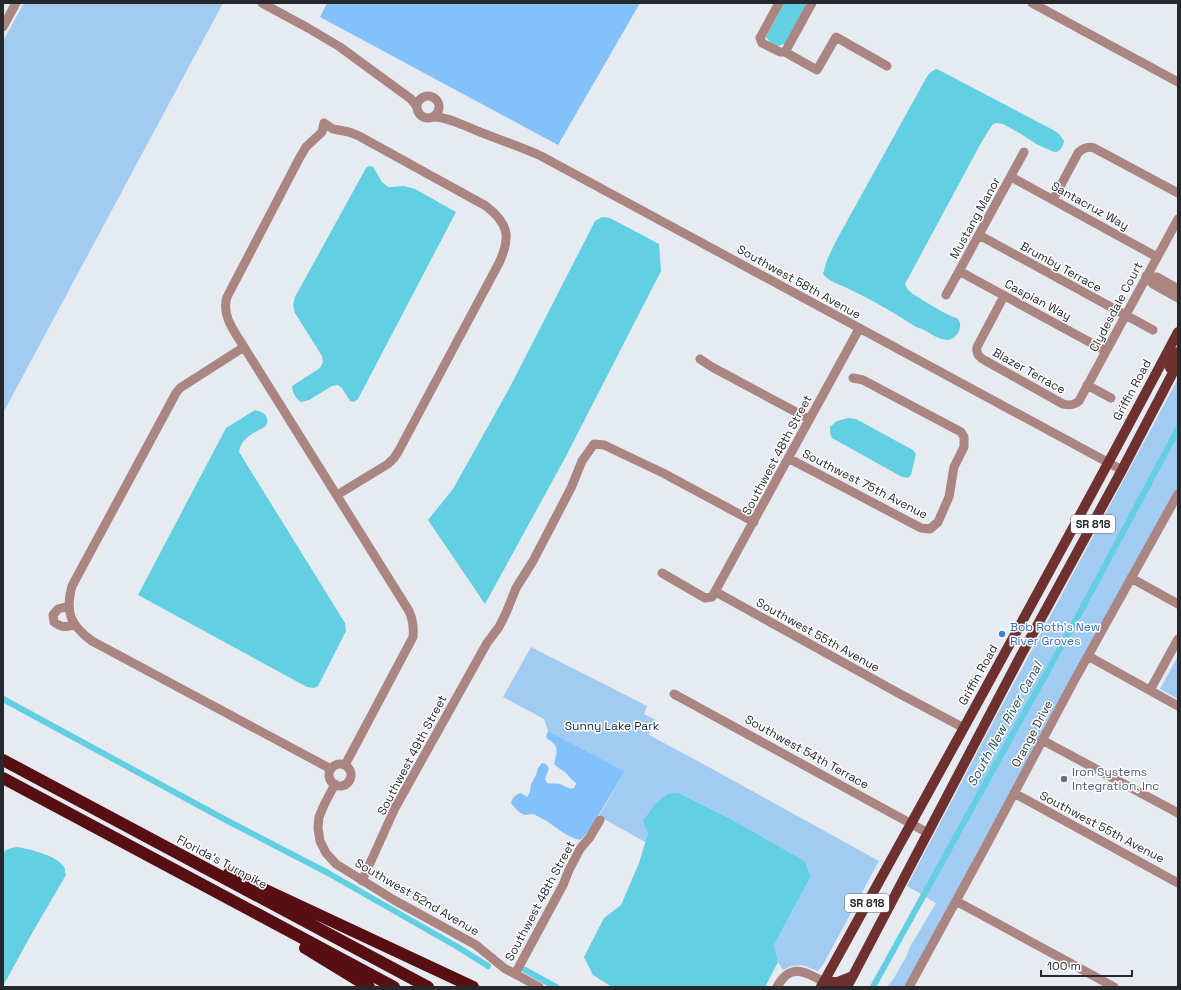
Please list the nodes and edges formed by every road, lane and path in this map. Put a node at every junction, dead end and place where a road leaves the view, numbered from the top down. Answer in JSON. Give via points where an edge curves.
{"nodes":[{"id":1,"x":16,"y":3,"type":"edge"},
{"id":2,"x":262,"y":3,"type":"edge"},
{"id":3,"x":779,"y":3,"type":"edge"},
{"id":4,"x":812,"y":3,"type":"edge"},
{"id":5,"x":1032,"y":3,"type":"edge"},
{"id":6,"x":3,"y":27,"type":"edge"},
{"id":7,"x":785,"y":52,"type":"junction"},
{"id":8,"x":887,"y":66,"type":"dead end"},
{"id":9,"x":1178,"y":82,"type":"edge"},
{"id":10,"x":397,"y":88,"type":"junction"},
{"id":11,"x":424,"y":97,"type":"junction"},
{"id":12,"x":439,"y":104,"type":"junction"},
{"id":13,"x":417,"y":107,"type":"junction"},
{"id":14,"x":434,"y":117,"type":"junction"},
{"id":15,"x":460,"y":123,"type":"junction"},
{"id":16,"x":1024,"y":152,"type":"dead end"},
{"id":17,"x":1010,"y":177,"type":"junction"},
{"id":18,"x":1178,"y":193,"type":"edge"},
{"id":19,"x":1053,"y":200,"type":"junction"},
{"id":20,"x":1178,"y":219,"type":"edge"},
{"id":21,"x":1174,"y":234,"type":"edge"},
{"id":22,"x":979,"y":236,"type":"junction"},
{"id":23,"x":1157,"y":257,"type":"junction"},
{"id":24,"x":959,"y":271,"type":"junction"},
{"id":25,"x":1146,"y":276,"type":"junction"},
{"id":26,"x":1178,"y":289,"type":"edge"},
{"id":27,"x":946,"y":295,"type":"dead end"},
{"id":28,"x":1004,"y":296,"type":"junction"},
{"id":29,"x":1178,"y":298,"type":"edge"},
{"id":30,"x":1125,"y":316,"type":"junction"},
{"id":31,"x":859,"y":329,"type":"junction"},
{"id":32,"x":1153,"y":330,"type":"dead end"},
{"id":33,"x":1178,"y":332,"type":"edge"},
{"id":34,"x":244,"y":347,"type":"junction"},
{"id":35,"x":1106,"y":350,"type":"junction"},
{"id":36,"x":1178,"y":352,"type":"edge"},
{"id":37,"x":700,"y":359,"type":"dead end"},
{"id":38,"x":1178,"y":363,"type":"edge"},
{"id":39,"x":1170,"y":377,"type":"junction"},
{"id":40,"x":853,"y":378,"type":"dead end"},
{"id":41,"x":1087,"y":385,"type":"junction"},
{"id":42,"x":1111,"y":398,"type":"dead end"},
{"id":43,"x":1073,"y":405,"type":"joint"},
{"id":44,"x":809,"y":419,"type":"junction"},
{"id":45,"x":788,"y":458,"type":"junction"},
{"id":46,"x":1108,"y":463,"type":"junction"},
{"id":47,"x":1122,"y":470,"type":"junction"},
{"id":48,"x":1178,"y":494,"type":"edge"},
{"id":49,"x":337,"y":496,"type":"junction"},
{"id":50,"x":754,"y":522,"type":"junction"},
{"id":51,"x":662,"y":573,"type":"dead end"},
{"id":52,"x":1131,"y":578,"type":"junction"},
{"id":53,"x":716,"y":592,"type":"junction"},
{"id":54,"x":1035,"y":600,"type":"junction"},
{"id":55,"x":1178,"y":604,"type":"edge"},
{"id":56,"x":69,"y":606,"type":"junction"},
{"id":57,"x":1022,"y":623,"type":"junction"},
{"id":58,"x":1039,"y":623,"type":"junction"},
{"id":59,"x":74,"y":624,"type":"junction"},
{"id":60,"x":1178,"y":639,"type":"edge"},
{"id":61,"x":1088,"y":656,"type":"junction"},
{"id":62,"x":1020,"y":657,"type":"junction"},
{"id":63,"x":1150,"y":690,"type":"junction"},
{"id":64,"x":674,"y":694,"type":"dead end"},
{"id":65,"x":1178,"y":706,"type":"edge"},
{"id":66,"x":964,"y":728,"type":"junction"},
{"id":67,"x":1042,"y":740,"type":"junction"},
{"id":68,"x":3,"y":760,"type":"edge"},
{"id":69,"x":345,"y":765,"type":"junction"},
{"id":70,"x":331,"y":769,"type":"junction"},
{"id":71,"x":3,"y":778,"type":"edge"},
{"id":72,"x":335,"y":784,"type":"junction"},
{"id":73,"x":1014,"y":794,"type":"junction"},
{"id":74,"x":1178,"y":813,"type":"edge"},
{"id":75,"x":600,"y":820,"type":"dead end"},
{"id":76,"x":911,"y":824,"type":"junction"},
{"id":77,"x":928,"y":833,"type":"junction"},
{"id":78,"x":186,"y":858,"type":"junction"},
{"id":79,"x":362,"y":881,"type":"junction"},
{"id":80,"x":1178,"y":883,"type":"edge"},
{"id":81,"x":956,"y":901,"type":"junction"},
{"id":82,"x":264,"y":918,"type":"junction"},
{"id":83,"x":515,"y":974,"type":"junction"},
{"id":84,"x":853,"y":976,"type":"junction"},
{"id":85,"x":824,"y":985,"type":"edge"},
{"id":86,"x":369,"y":987,"type":"edge"},
{"id":87,"x":394,"y":987,"type":"edge"},
{"id":88,"x":428,"y":987,"type":"edge"},
{"id":89,"x":473,"y":987,"type":"edge"},
{"id":90,"x":539,"y":987,"type":"edge"},
{"id":91,"x":777,"y":987,"type":"edge"},
{"id":92,"x":847,"y":987,"type":"edge"},
{"id":93,"x":909,"y":987,"type":"edge"},
{"id":94,"x":1114,"y":987,"type":"edge"}],
"edges":[{"from":1,"to":6,"type":"street"},
{"from":2,"to":10,"type":"street","via":[[340,47]]},
{"from":3,"to":7,"type":"street","via":[[760,38],[762,43]]},
{"from":4,"to":7,"type":"street"},
{"from":5,"to":9,"type":"street"},
{"from":7,"to":8,"type":"street","via":[[817,70],[836,37]]},
{"from":10,"to":11,"type":"street"},
{"from":10,"to":13,"type":"street"},
{"from":11,"to":12,"type":"street","via":[[435,98]]},
{"from":11,"to":13,"type":"street"},
{"from":12,"to":14,"type":"street"},
{"from":12,"to":15,"type":"street","name":"Southwest 58th Avenue"},
{"from":13,"to":14,"type":"street","via":[[423,117]]},
{"from":14,"to":15,"type":"street","name":"Southwest 58th Avenue"},
{"from":15,"to":31,"type":"street","name":"Southwest 58th Avenue","via":[[535,153]]},
{"from":16,"to":17,"type":"street","name":"Mustang Manor"},
{"from":17,"to":19,"type":"street","name":"Santacruz Way"},
{"from":17,"to":22,"type":"street","name":"Mustang Manor"},
{"from":18,"to":19,"type":"street","via":[[1089,146],[1078,153]]},
{"from":19,"to":23,"type":"street","name":"Santacruz Way"},
{"from":20,"to":21,"type":"street","name":"Clydesdale Court"},
{"from":21,"to":23,"type":"street","name":"Clydesdale Court"},
{"from":22,"to":24,"type":"street","name":"Mustang Manor"},
{"from":22,"to":30,"type":"street","name":"Brumby Terrace"},
{"from":23,"to":25,"type":"street","name":"Clydesdale Court"},
{"from":24,"to":27,"type":"street","name":"Mustang Manor"},
{"from":24,"to":28,"type":"street","name":"Caspian Way"},
{"from":25,"to":26,"type":"street","via":[[1157,277]]},
{"from":25,"to":29,"type":"street","via":[[1153,284]]},
{"from":25,"to":30,"type":"street","name":"Clydesdale Court"},
{"from":28,"to":35,"type":"street","name":"Caspian Way"},
{"from":28,"to":43,"type":"street","name":"Blazer Terrace","via":[[977,347],[977,354],[986,362],[1064,404]]},
{"from":30,"to":32,"type":"street","name":"Brumby Terrace"},
{"from":30,"to":35,"type":"street","name":"Clydesdale Court"},
{"from":31,"to":44,"type":"street","name":"Southwest 48th Street"},
{"from":31,"to":46,"type":"street","name":"Southwest 58th Avenue"},
{"from":33,"to":46,"type":"main road","name":"Griffin Road","number":"SR 818"},
{"from":34,"to":49,"type":"street"},
{"from":34,"to":49,"type":"street","via":[[225,312],[226,297],[300,157],[306,147],[322,132],[324,123],[333,129],[359,136],[479,202],[502,221],[507,236],[503,254],[398,452],[388,464]]},
{"from":34,"to":56,"type":"street","via":[[176,393],[72,586]]},
{"from":35,"to":41,"type":"street","name":"Clydesdale Court"},
{"from":36,"to":39,"type":"main road","via":[[1168,372]]},
{"from":37,"to":44,"type":"street"},
{"from":38,"to":39,"type":"main road","number":"SR 818"},
{"from":39,"to":47,"type":"main road","number":"SR 818"},
{"from":40,"to":45,"type":"street","name":"Southwest 75th Avenue","via":[[863,380],[947,424],[964,437],[964,447],[954,466],[949,497],[938,522],[930,529],[921,528]]},
{"from":41,"to":42,"type":"street"},
{"from":41,"to":43,"type":"street","name":"Clydesdale Court","via":[[1079,401]]},
{"from":44,"to":45,"type":"street","name":"Southwest 48th Street"},
{"from":45,"to":50,"type":"street","name":"Southwest 48th Street"},
{"from":46,"to":47,"type":"street","name":"Southwest 58th Avenue"},
{"from":46,"to":54,"type":"main road","name":"Griffin Road","number":"SR 818"},
{"from":47,"to":58,"type":"main road","number":"SR 818"},
{"from":48,"to":52,"type":"street","name":"Orange Drive"},
{"from":49,"to":69,"type":"street","via":[[409,611],[414,628],[413,637]]},
{"from":50,"to":53,"type":"street","name":"Southwest 48th Street"},
{"from":50,"to":79,"type":"street","name":"Southwest 49th Street","via":[[663,473],[604,445],[594,444],[582,461],[564,502],[516,588],[499,627],[487,643],[396,808]]},
{"from":51,"to":53,"type":"street","via":[[705,598],[712,597]]},
{"from":52,"to":55,"type":"street"},
{"from":52,"to":61,"type":"street","name":"Orange Drive"},
{"from":53,"to":66,"type":"street","name":"Southwest 55th Avenue"},
{"from":54,"to":57,"type":"main road","name":"Griffin Road","number":"SR 818"},
{"from":54,"to":58,"type":"main road","via":[[1032,612]]},
{"from":56,"to":59,"type":"street"},
{"from":56,"to":59,"type":"street","via":[[58,609],[53,615],[54,622],[66,627]]},
{"from":57,"to":62,"type":"main road","via":[[1025,633]]},
{"from":57,"to":66,"type":"main road","name":"Griffin Road","number":"SR 818"},
{"from":58,"to":62,"type":"main road","number":"SR 818"},
{"from":59,"to":70,"type":"street","via":[[92,641]]},
{"from":60,"to":63,"type":"street"},
{"from":61,"to":63,"type":"street"},
{"from":61,"to":67,"type":"street","name":"Orange Drive"},
{"from":62,"to":77,"type":"main road","number":"SR 818"},
{"from":63,"to":65,"type":"street"},
{"from":64,"to":76,"type":"street","name":"Southwest 54th Terrace"},
{"from":66,"to":76,"type":"main road","name":"Griffin Road","number":"SR 818"},
{"from":67,"to":73,"type":"street","name":"Orange Drive"},
{"from":67,"to":74,"type":"street"},
{"from":68,"to":78,"type":"highway","name":"Florida's Turnpike"},
{"from":69,"to":70,"type":"street","via":[[339,764]]},
{"from":69,"to":72,"type":"street","via":[[350,771],[350,780],[343,785]]},
{"from":70,"to":72,"type":"street","via":[[330,778]]},
{"from":71,"to":82,"type":"highway"},
{"from":72,"to":79,"type":"street","name":"Southwest 52nd Avenue","via":[[319,817],[320,841],[336,864]]},
{"from":73,"to":80,"type":"street","name":"Southwest 55th Avenue"},
{"from":73,"to":81,"type":"street","name":"Orange Drive"},
{"from":75,"to":83,"type":"street","name":"Southwest 48th Street","via":[[580,849]]},
{"from":76,"to":77,"type":"street","name":"Southwest 54th Terrace"},
{"from":76,"to":85,"type":"main road","name":"Griffin Road","number":"SR 818"},
{"from":77,"to":84,"type":"main road","number":"SR 818"},
{"from":78,"to":88,"type":"highway","name":"Florida's Turnpike"},
{"from":78,"to":89,"type":"highway","via":[[229,873]]},
{"from":79,"to":83,"type":"street","name":"Southwest 52nd Avenue","via":[[476,945]]},
{"from":81,"to":93,"type":"street","name":"Orange Drive"},
{"from":81,"to":94,"type":"street"},
{"from":82,"to":86,"type":"highway","via":[[305,948]]},
{"from":82,"to":87,"type":"highway"},
{"from":83,"to":90,"type":"street","name":"Southwest 52nd Avenue"},
{"from":84,"to":85,"type":"main road"},
{"from":84,"to":92,"type":"main road","number":"SR 818"},
{"from":85,"to":91,"type":"street","via":[[809,974],[797,970],[788,973]]}]}
